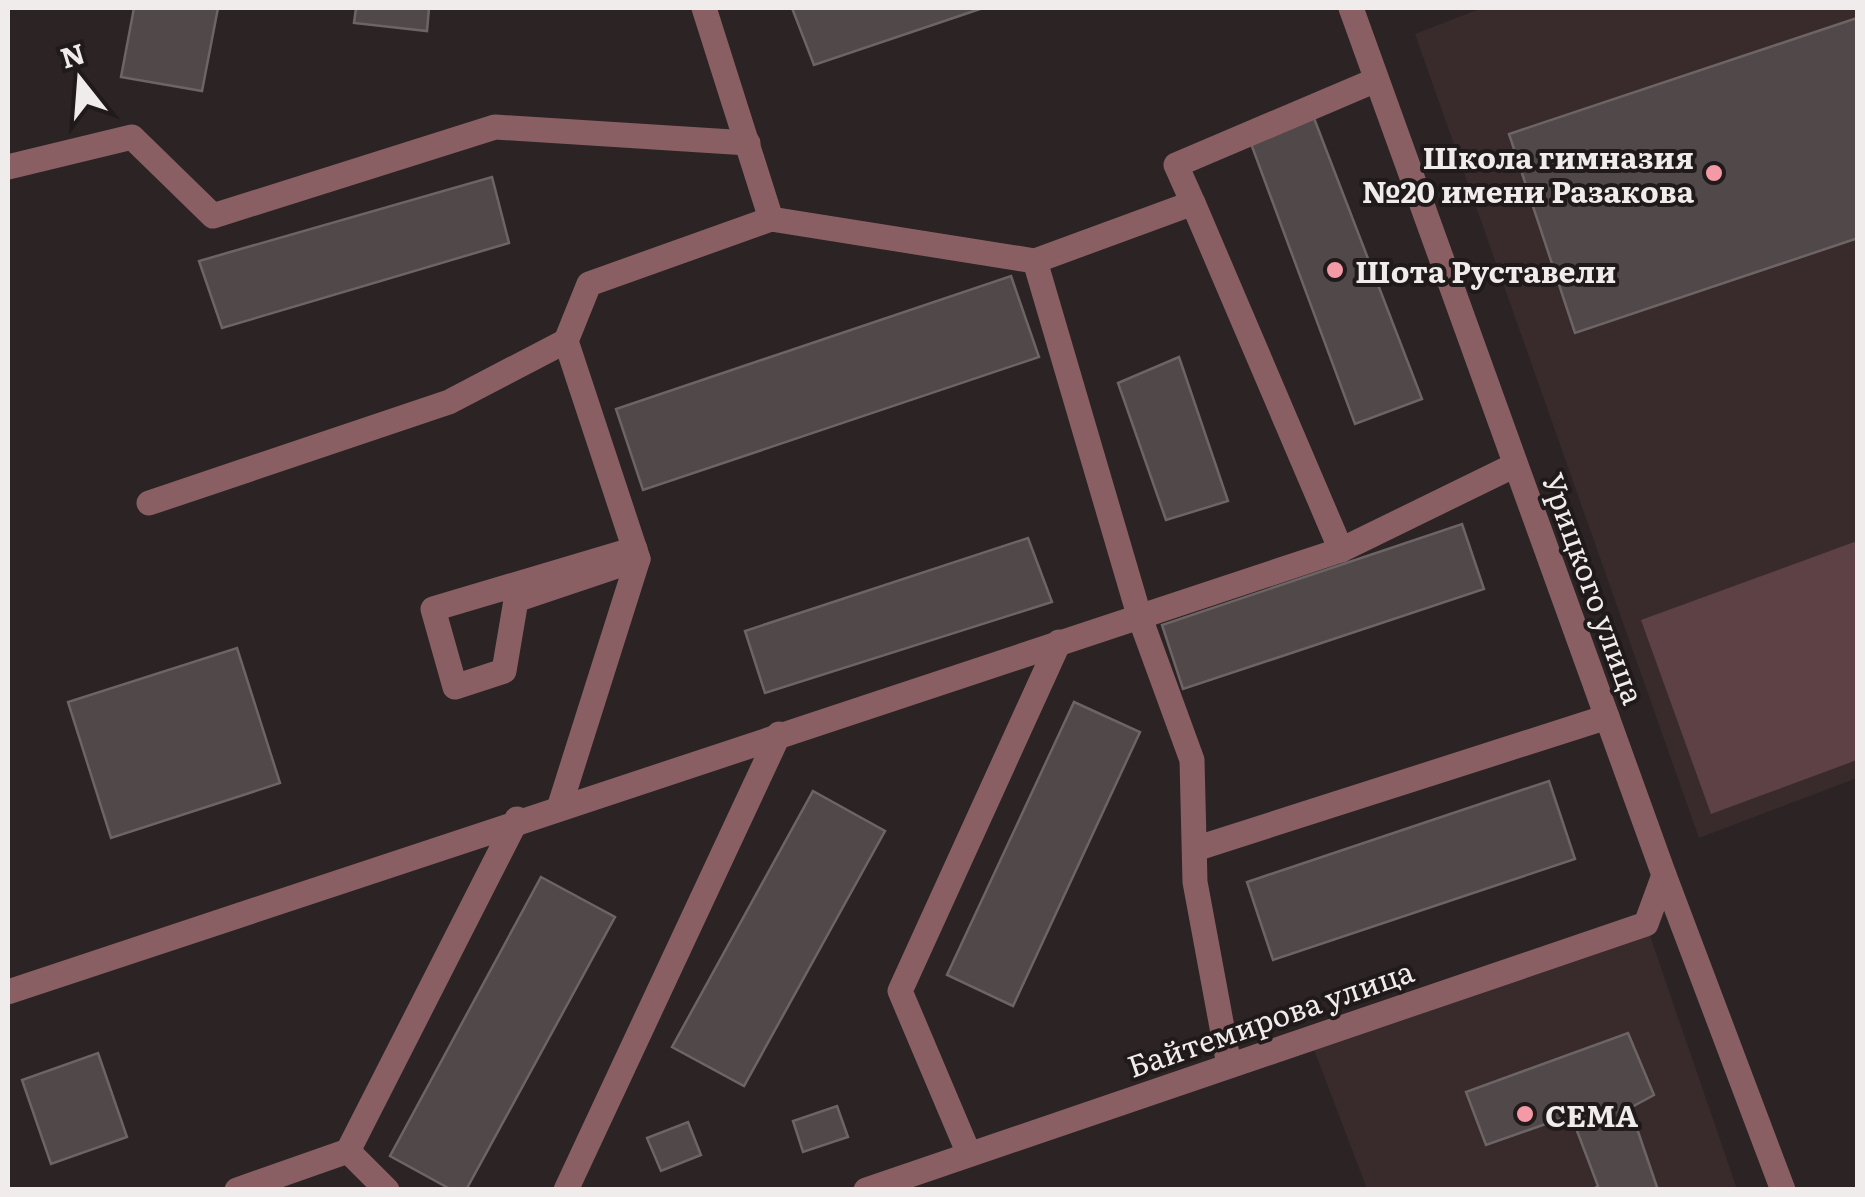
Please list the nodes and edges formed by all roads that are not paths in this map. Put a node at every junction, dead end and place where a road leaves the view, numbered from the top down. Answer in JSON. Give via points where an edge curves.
{"nodes":[{"id":1,"x":704,"y":8,"type":"edge"},
{"id":2,"x":1350,"y":8,"type":"edge"},
{"id":3,"x":1376,"y":80,"type":"junction"},
{"id":4,"x":748,"y":144,"type":"junction"},
{"id":5,"x":8,"y":167,"type":"edge"},
{"id":6,"x":1193,"y":203,"type":"junction"},
{"id":7,"x":772,"y":218,"type":"junction"},
{"id":8,"x":1035,"y":261,"type":"junction"},
{"id":9,"x":566,"y":341,"type":"junction"},
{"id":10,"x":1515,"y":465,"type":"junction"},
{"id":11,"x":149,"y":503,"type":"dead end"},
{"id":12,"x":1340,"y":550,"type":"junction"},
{"id":13,"x":636,"y":554,"type":"junction"},
{"id":14,"x":1139,"y":615,"type":"junction"},
{"id":15,"x":1059,"y":642,"type":"junction"},
{"id":16,"x":1606,"y":717,"type":"junction"},
{"id":17,"x":779,"y":734,"type":"junction"},
{"id":18,"x":560,"y":805,"type":"junction"},
{"id":19,"x":518,"y":820,"type":"junction"},
{"id":20,"x":1194,"y":849,"type":"junction"},
{"id":21,"x":1664,"y":875,"type":"junction"},
{"id":22,"x":8,"y":992,"type":"edge"},
{"id":23,"x":1229,"y":1066,"type":"junction"},
{"id":24,"x":348,"y":1152,"type":"junction"},
{"id":25,"x":969,"y":1154,"type":"junction"},
{"id":26,"x":238,"y":1190,"type":"edge"},
{"id":27,"x":387,"y":1190,"type":"edge"},
{"id":28,"x":566,"y":1190,"type":"edge"},
{"id":29,"x":866,"y":1190,"type":"edge"},
{"id":30,"x":1783,"y":1190,"type":"edge"}],
"edges":[{"from":1,"to":4,"type":"street"},
{"from":2,"to":3,"type":"street","name":"Урицкого улица"},
{"from":3,"to":6,"type":"street","via":[[1176,165]]},
{"from":3,"to":10,"type":"street","name":"Урицкого улица"},
{"from":4,"to":5,"type":"street","via":[[495,127],[213,216],[132,137]]},
{"from":4,"to":7,"type":"street"},
{"from":6,"to":8,"type":"street"},
{"from":6,"to":12,"type":"street"},
{"from":7,"to":8,"type":"street"},
{"from":7,"to":9,"type":"street","via":[[590,284]]},
{"from":8,"to":14,"type":"street"},
{"from":9,"to":11,"type":"street","via":[[449,402]]},
{"from":9,"to":13,"type":"street"},
{"from":10,"to":12,"type":"street"},
{"from":10,"to":16,"type":"street","name":"Урицкого улица"},
{"from":12,"to":14,"type":"street"},
{"from":13,"to":13,"type":"street","via":[[433,609],[455,687],[504,670],[516,600]]},
{"from":13,"to":18,"type":"street"},
{"from":14,"to":15,"type":"street"},
{"from":14,"to":20,"type":"street","via":[[1192,760]]},
{"from":15,"to":17,"type":"street"},
{"from":15,"to":25,"type":"street","via":[[900,991]]},
{"from":16,"to":20,"type":"street"},
{"from":16,"to":21,"type":"street","name":"Урицкого улица"},
{"from":17,"to":18,"type":"street"},
{"from":17,"to":28,"type":"street"},
{"from":18,"to":19,"type":"street"},
{"from":19,"to":22,"type":"street"},
{"from":19,"to":24,"type":"street"},
{"from":20,"to":23,"type":"street"},
{"from":21,"to":23,"type":"street","name":"Байтемирова улица","via":[[1646,924]]},
{"from":21,"to":30,"type":"street","name":"Урицкого улица"},
{"from":23,"to":25,"type":"street","name":"Байтемирова улица"},
{"from":24,"to":26,"type":"street"},
{"from":24,"to":27,"type":"street"},
{"from":25,"to":29,"type":"street","name":"Байтемирова улица"}]}
